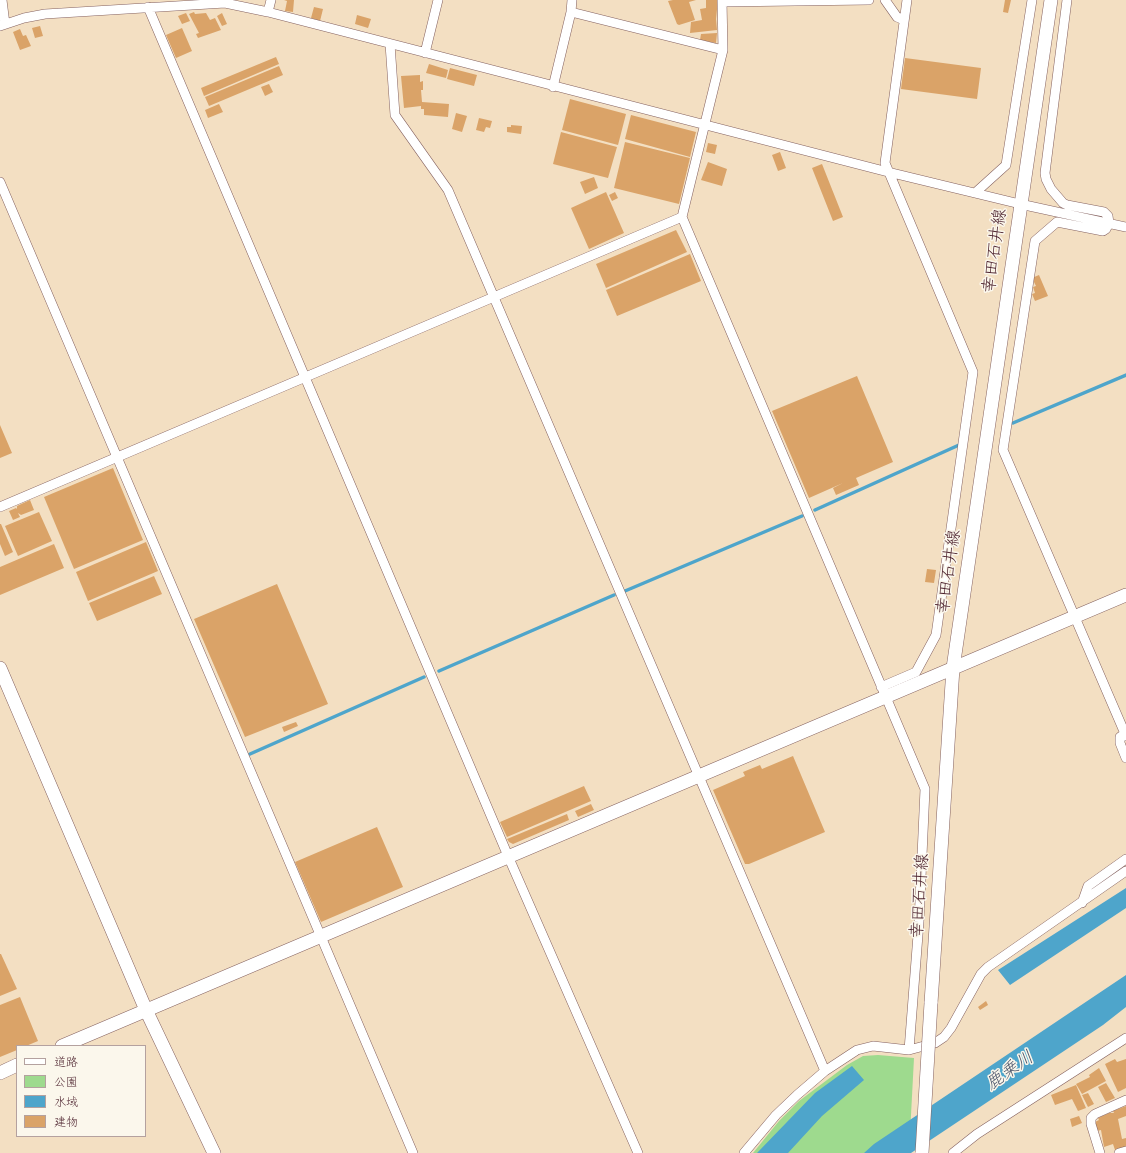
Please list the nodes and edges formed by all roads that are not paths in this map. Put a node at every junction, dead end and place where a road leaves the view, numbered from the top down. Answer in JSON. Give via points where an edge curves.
{"nodes":[{"id":1,"x":2,"y":0,"type":"edge"},
{"id":2,"x":271,"y":0,"type":"edge"},
{"id":3,"x":438,"y":0,"type":"edge"},
{"id":4,"x":572,"y":0,"type":"edge"},
{"id":5,"x":869,"y":0,"type":"edge"},
{"id":6,"x":885,"y":0,"type":"edge"},
{"id":7,"x":907,"y":0,"type":"edge"},
{"id":8,"x":1032,"y":0,"type":"edge"},
{"id":9,"x":1050,"y":0,"type":"edge"},
{"id":10,"x":1067,"y":0,"type":"edge"},
{"id":11,"x":722,"y":1,"type":"edge"},
{"id":12,"x":213,"y":2,"type":"edge"},
{"id":13,"x":148,"y":7,"type":"junction"},
{"id":14,"x":268,"y":12,"type":"junction"},
{"id":15,"x":571,"y":12,"type":"junction"},
{"id":16,"x":904,"y":20,"type":"junction"},
{"id":17,"x":2,"y":25,"type":"edge"},
{"id":18,"x":390,"y":44,"type":"junction"},
{"id":19,"x":723,"y":50,"type":"junction"},
{"id":20,"x":425,"y":53,"type":"junction"},
{"id":21,"x":553,"y":87,"type":"junction"},
{"id":22,"x":705,"y":125,"type":"junction"},
{"id":23,"x":888,"y":172,"type":"junction"},
{"id":24,"x":0,"y":182,"type":"edge"},
{"id":25,"x":975,"y":193,"type":"junction"},
{"id":26,"x":1020,"y":204,"type":"junction"},
{"id":27,"x":682,"y":217,"type":"junction"},
{"id":28,"x":1109,"y":224,"type":"junction"},
{"id":29,"x":1126,"y":227,"type":"edge"},
{"id":30,"x":493,"y":297,"type":"junction"},
{"id":31,"x":305,"y":378,"type":"junction"},
{"id":32,"x":117,"y":457,"type":"junction"},
{"id":33,"x":0,"y":507,"type":"edge"},
{"id":34,"x":1126,"y":595,"type":"edge"},
{"id":35,"x":1076,"y":615,"type":"junction"},
{"id":36,"x":0,"y":668,"type":"edge"},
{"id":37,"x":953,"y":668,"type":"junction"},
{"id":38,"x":883,"y":692,"type":"junction"},
{"id":39,"x":1126,"y":734,"type":"edge"},
{"id":40,"x":1126,"y":758,"type":"edge"},
{"id":41,"x":698,"y":776,"type":"junction"},
{"id":42,"x":508,"y":856,"type":"junction"},
{"id":43,"x":1126,"y":859,"type":"edge"},
{"id":44,"x":1126,"y":871,"type":"edge"},
{"id":45,"x":1082,"y":903,"type":"junction"},
{"id":46,"x":320,"y":937,"type":"junction"},
{"id":47,"x":146,"y":1010,"type":"junction"},
{"id":48,"x":1126,"y":1038,"type":"edge"},
{"id":49,"x":64,"y":1045,"type":"edge"},
{"id":50,"x":909,"y":1050,"type":"junction"},
{"id":51,"x":16,"y":1065,"type":"edge"},
{"id":52,"x":826,"y":1071,"type":"junction"},
{"id":53,"x":0,"y":1073,"type":"edge"},
{"id":54,"x":1126,"y":1100,"type":"edge"},
{"id":55,"x":1126,"y":1151,"type":"edge"},
{"id":56,"x":214,"y":1153,"type":"edge"},
{"id":57,"x":413,"y":1153,"type":"edge"},
{"id":58,"x":638,"y":1153,"type":"edge"},
{"id":59,"x":744,"y":1153,"type":"edge"},
{"id":60,"x":922,"y":1153,"type":"edge"},
{"id":61,"x":953,"y":1153,"type":"edge"},
{"id":62,"x":1100,"y":1153,"type":"edge"},
{"id":63,"x":1119,"y":1153,"type":"edge"}],
"edges":[{"from":1,"to":17,"type":"street"},
{"from":2,"to":14,"type":"street"},
{"from":3,"to":20,"type":"street"},
{"from":4,"to":15,"type":"street"},
{"from":5,"to":11,"type":"street"},
{"from":6,"to":16,"type":"street","via":[[897,17]]},
{"from":7,"to":16,"type":"street"},
{"from":8,"to":25,"type":"street","via":[[1006,166]]},
{"from":9,"to":26,"type":"street","name":"幸田石井線"},
{"from":10,"to":28,"type":"street","via":[[1046,179],[1051,189],[1067,205],[1104,212],[1108,216]]},
{"from":11,"to":19,"type":"street"},
{"from":12,"to":13,"type":"street"},
{"from":12,"to":14,"type":"street"},
{"from":13,"to":17,"type":"street","via":[[45,14]]},
{"from":13,"to":31,"type":"street"},
{"from":14,"to":18,"type":"street"},
{"from":15,"to":19,"type":"street"},
{"from":15,"to":21,"type":"street"},
{"from":16,"to":23,"type":"street","via":[[884,163]]},
{"from":18,"to":20,"type":"street"},
{"from":18,"to":30,"type":"street","via":[[395,115],[448,190]]},
{"from":19,"to":22,"type":"street"},
{"from":20,"to":21,"type":"street"},
{"from":21,"to":22,"type":"street"},
{"from":22,"to":23,"type":"street"},
{"from":22,"to":27,"type":"street"},
{"from":23,"to":25,"type":"street"},
{"from":23,"to":38,"type":"street","via":[[973,372],[936,635],[916,672]]},
{"from":24,"to":32,"type":"street"},
{"from":25,"to":26,"type":"street"},
{"from":26,"to":28,"type":"street"},
{"from":26,"to":37,"type":"street","name":"幸田石井線"},
{"from":27,"to":30,"type":"street"},
{"from":27,"to":38,"type":"street"},
{"from":28,"to":29,"type":"street"},
{"from":28,"to":35,"type":"street","via":[[1103,231],[1057,222],[1034,241],[1003,450]]},
{"from":30,"to":31,"type":"street"},
{"from":30,"to":41,"type":"street"},
{"from":31,"to":32,"type":"street"},
{"from":31,"to":42,"type":"street"},
{"from":32,"to":33,"type":"street"},
{"from":32,"to":46,"type":"street"},
{"from":34,"to":35,"type":"street"},
{"from":35,"to":37,"type":"street"},
{"from":35,"to":39,"type":"street"},
{"from":36,"to":47,"type":"street"},
{"from":37,"to":38,"type":"street"},
{"from":37,"to":60,"type":"street","name":"幸田石井線","bridge":true},
{"from":38,"to":41,"type":"street"},
{"from":38,"to":50,"type":"street","via":[[925,789],[919,922]]},
{"from":39,"to":40,"type":"street","via":[[1120,737],[1120,743]]},
{"from":41,"to":42,"type":"street"},
{"from":41,"to":52,"type":"street"},
{"from":42,"to":46,"type":"street"},
{"from":42,"to":58,"type":"street"},
{"from":43,"to":45,"type":"street","via":[[1088,886]]},
{"from":44,"to":45,"type":"street"},
{"from":45,"to":50,"type":"street","via":[[980,974],[944,1037]]},
{"from":46,"to":47,"type":"street"},
{"from":46,"to":57,"type":"street"},
{"from":47,"to":49,"type":"street"},
{"from":47,"to":56,"type":"street"},
{"from":48,"to":61,"type":"street","via":[[977,1134]]},
{"from":50,"to":52,"type":"street","via":[[873,1046],[862,1048]]},
{"from":51,"to":53,"type":"street"},
{"from":52,"to":59,"type":"street","via":[[776,1115]]},
{"from":54,"to":62,"type":"street","via":[[1091,1118]]},
{"from":55,"to":63,"type":"street"}]}
